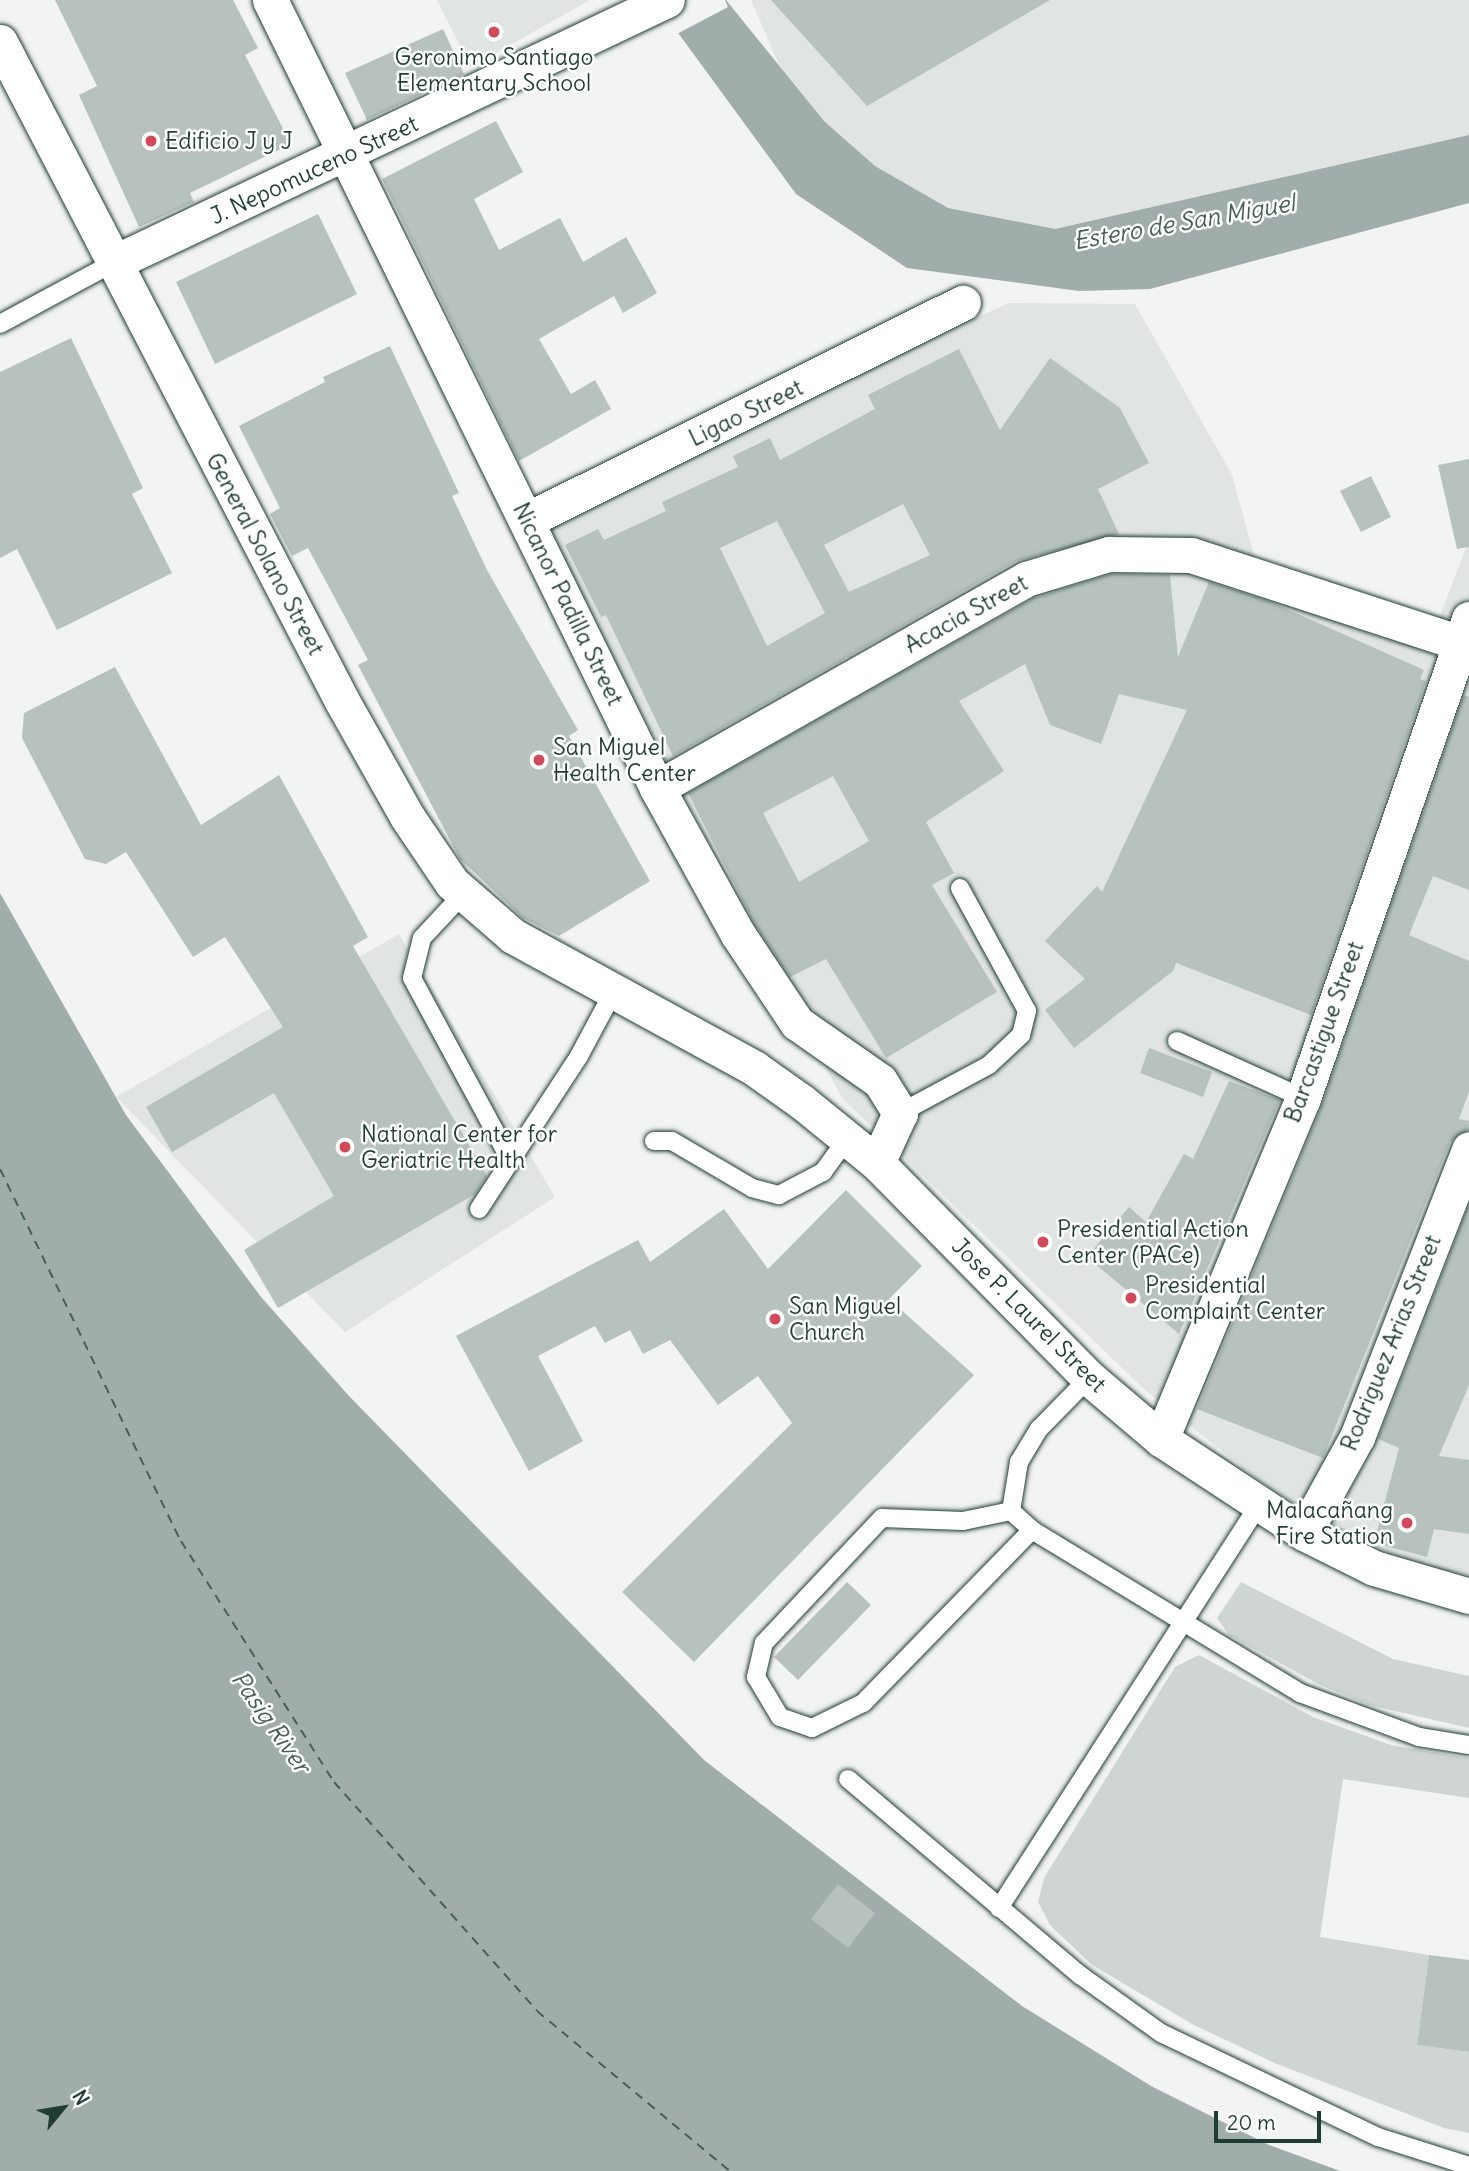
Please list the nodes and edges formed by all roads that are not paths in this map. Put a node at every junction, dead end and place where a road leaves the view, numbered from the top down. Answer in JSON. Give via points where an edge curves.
{"nodes":[{"id":1,"x":270,"y":0,"type":"edge"},
{"id":2,"x":658,"y":5,"type":"edge"},
{"id":3,"x":0,"y":42,"type":"edge"},
{"id":4,"x":347,"y":155,"type":"junction"},
{"id":5,"x":113,"y":263,"type":"junction"},
{"id":6,"x":963,"y":303,"type":"dead end"},
{"id":7,"x":0,"y":324,"type":"edge"},
{"id":8,"x":527,"y":520,"type":"junction"},
{"id":9,"x":1465,"y":631,"type":"edge"},
{"id":10,"x":657,"y":788,"type":"junction"},
{"id":11,"x":960,"y":888,"type":"dead end"},
{"id":12,"x":464,"y":893,"type":"junction"},
{"id":13,"x":615,"y":989,"type":"junction"},
{"id":14,"x":1177,"y":1041,"type":"dead end"},
{"id":15,"x":1303,"y":1098,"type":"junction"},
{"id":16,"x":900,"y":1113,"type":"junction"},
{"id":17,"x":847,"y":1139,"type":"junction"},
{"id":18,"x":654,"y":1141,"type":"dead end"},
{"id":19,"x":1469,"y":1149,"type":"edge"},
{"id":20,"x":511,"y":1161,"type":"junction"},
{"id":21,"x":877,"y":1163,"type":"junction"},
{"id":22,"x":479,"y":1209,"type":"dead end"},
{"id":23,"x":1089,"y":1378,"type":"junction"},
{"id":24,"x":1161,"y":1439,"type":"junction"},
{"id":25,"x":1258,"y":1506,"type":"junction"},
{"id":26,"x":1011,"y":1510,"type":"junction"},
{"id":27,"x":1032,"y":1530,"type":"junction"},
{"id":28,"x":1304,"y":1533,"type":"junction"},
{"id":29,"x":1469,"y":1596,"type":"edge"},
{"id":30,"x":1184,"y":1626,"type":"junction"},
{"id":31,"x":1469,"y":1745,"type":"edge"},
{"id":32,"x":848,"y":1779,"type":"dead end"},
{"id":33,"x":999,"y":1908,"type":"junction"},
{"id":34,"x":1469,"y":2166,"type":"edge"}],
"edges":[{"from":1,"to":4,"type":"street","name":"Nicanor Padilla Street"},
{"from":2,"to":4,"type":"street","name":"J. Nepomuceno Street"},
{"from":3,"to":5,"type":"street","name":"General Solano Street"},
{"from":4,"to":5,"type":"street","name":"J. Nepomuceno Street"},
{"from":4,"to":8,"type":"street","name":"Nicanor Padilla Street"},
{"from":5,"to":7,"type":"lane","name":"J. Nepomuceno Street"},
{"from":5,"to":12,"type":"street","name":"General Solano Street","via":[[381,772],[415,829]]},
{"from":6,"to":8,"type":"street","name":"Ligao Street"},
{"from":8,"to":10,"type":"street","name":"Nicanor Padilla Street"},
{"from":9,"to":10,"type":"street","name":"Acacia Street","via":[[1191,555],[1109,554],[1026,579]]},
{"from":9,"to":15,"type":"street","name":"Barcastigue Street"},
{"from":10,"to":16,"type":"street","name":"Nicanor Padilla Street","via":[[737,933],[797,1023],[880,1082]]},
{"from":11,"to":16,"type":"lane","via":[[1027,1010],[1021,1035],[989,1065]]},
{"from":12,"to":13,"type":"street","name":"General Solano Street","via":[[513,936]]},
{"from":12,"to":20,"type":"lane","via":[[422,938],[412,978]]},
{"from":13,"to":17,"type":"street","name":"Jose P. Laurel Street","via":[[754,1068]]},
{"from":13,"to":20,"type":"lane"},
{"from":14,"to":15,"type":"lane"},
{"from":15,"to":24,"type":"street","name":"Barcastigue Street"},
{"from":16,"to":21,"type":"street"},
{"from":17,"to":18,"type":"lane","via":[[823,1172],[779,1195],[752,1188],[672,1141]]},
{"from":17,"to":21,"type":"street","name":"Jose P. Laurel Street"},
{"from":19,"to":28,"type":"street","name":"Rodriguez Arias Street","via":[[1357,1437]]},
{"from":20,"to":22,"type":"lane"},
{"from":21,"to":23,"type":"street","name":"Jose P. Laurel Street"},
{"from":23,"to":24,"type":"street","name":"Jose P. Laurel Street"},
{"from":23,"to":26,"type":"lane","via":[[1039,1429],[1019,1462]]},
{"from":24,"to":25,"type":"street","name":"Jose P. Laurel Street"},
{"from":25,"to":28,"type":"street","name":"Jose P. Laurel Street"},
{"from":25,"to":30,"type":"lane"},
{"from":26,"to":27,"type":"lane"},
{"from":26,"to":27,"type":"lane","via":[[963,1521],[882,1518],[764,1643],[756,1677],[780,1717],[812,1728],[863,1703]]},
{"from":27,"to":30,"type":"lane"},
{"from":28,"to":29,"type":"street","name":"Jose P. Laurel Street","via":[[1374,1568]]},
{"from":30,"to":31,"type":"lane","via":[[1300,1693],[1419,1737]]},
{"from":30,"to":33,"type":"lane"},
{"from":32,"to":33,"type":"lane"},
{"from":33,"to":34,"type":"lane","via":[[1161,2034],[1378,2137]]}]}
